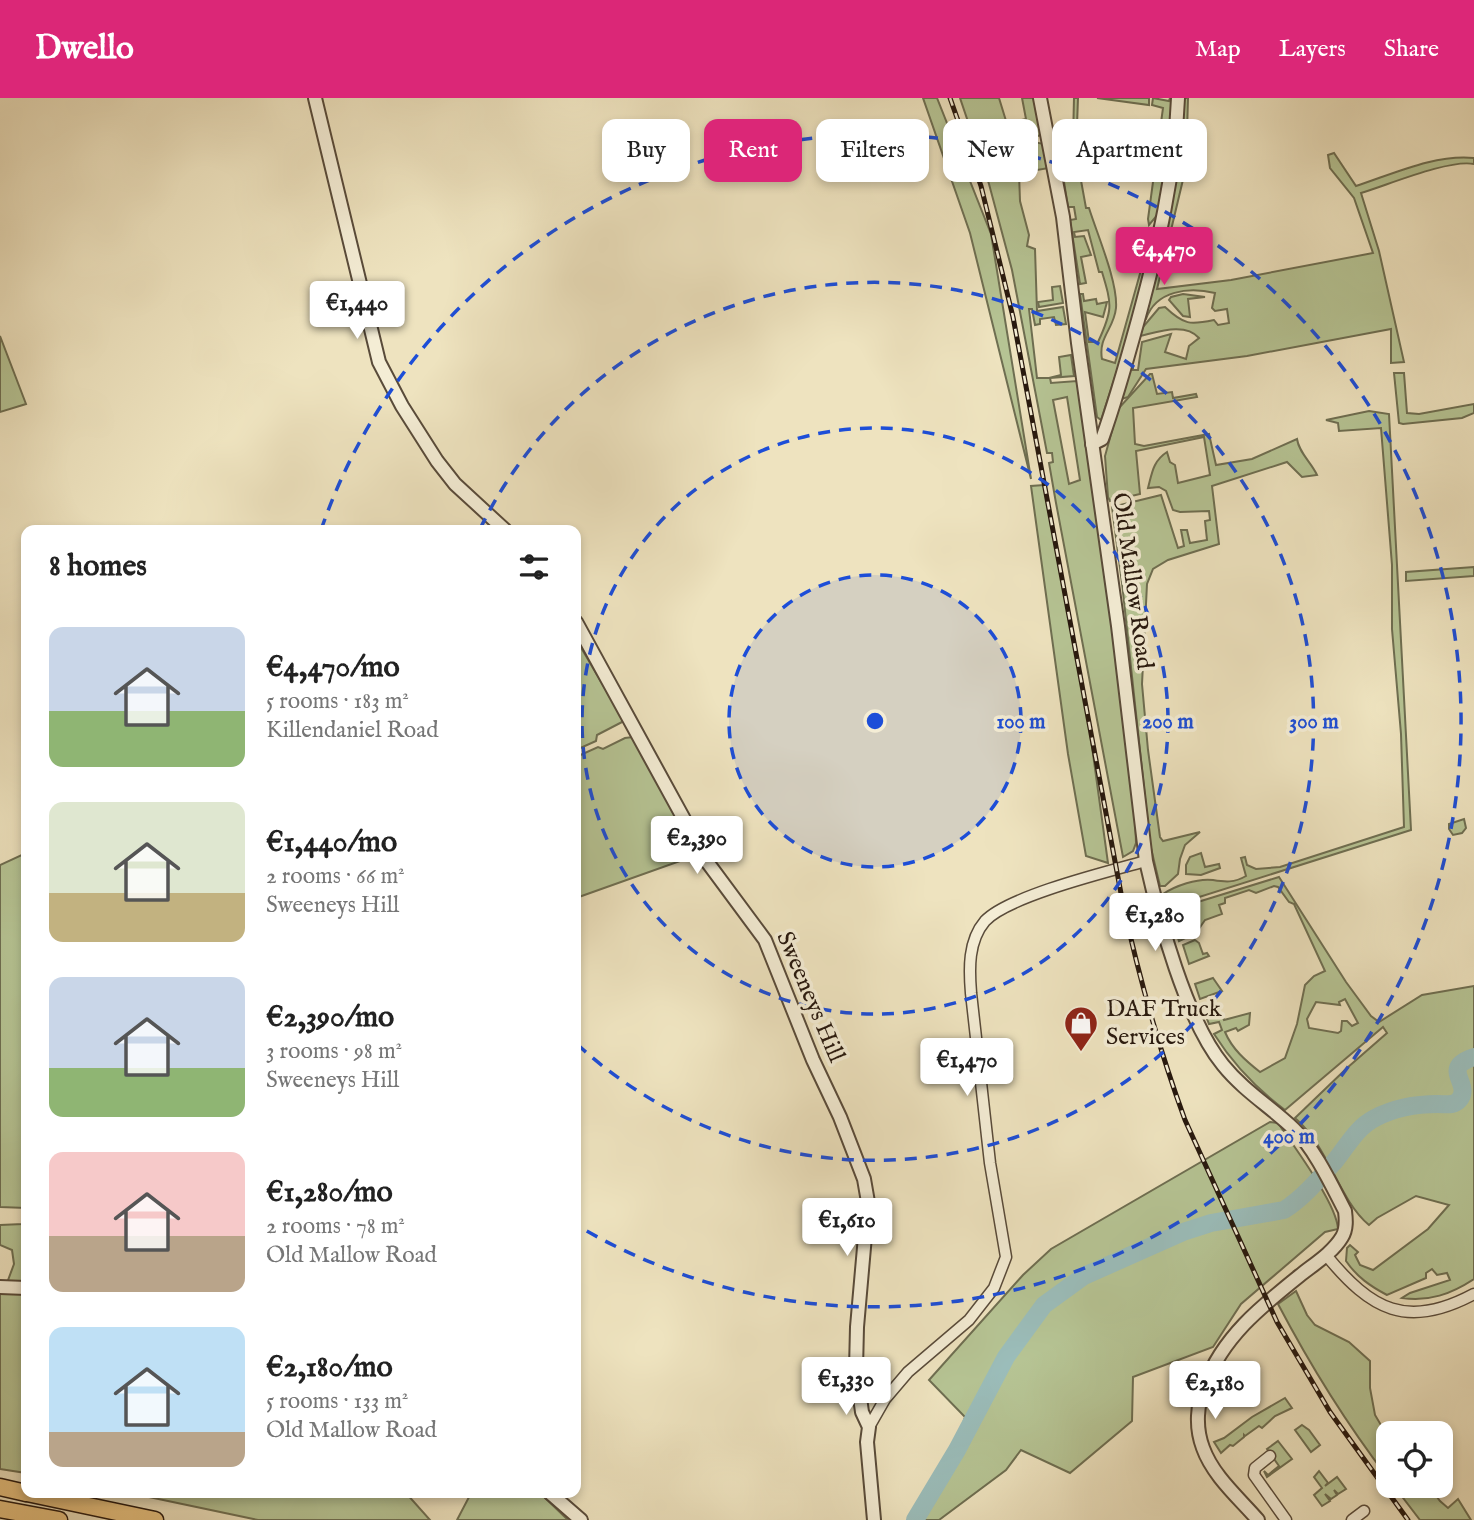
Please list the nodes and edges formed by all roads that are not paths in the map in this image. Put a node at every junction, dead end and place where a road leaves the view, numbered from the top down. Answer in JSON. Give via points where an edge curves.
{"nodes":[{"id":1,"x":315,"y":98,"type":"edge"},
{"id":2,"x":1040,"y":98,"type":"edge"},
{"id":3,"x":1178,"y":98,"type":"edge"},
{"id":4,"x":1092,"y":444,"type":"junction"},
{"id":5,"x":500,"y":525,"type":"edge"},
{"id":6,"x":581,"y":631,"type":"edge"},
{"id":7,"x":1146,"y":861,"type":"junction"},
{"id":8,"x":1326,"y":1255,"type":"junction"},
{"id":9,"x":0,"y":1287,"type":"edge"},
{"id":10,"x":21,"y":1288,"type":"edge"},
{"id":11,"x":1474,"y":1294,"type":"edge"},
{"id":12,"x":869,"y":1427,"type":"junction"},
{"id":13,"x":1270,"y":1456,"type":"dead end"},
{"id":14,"x":0,"y":1488,"type":"edge"},
{"id":15,"x":21,"y":1492,"type":"edge"},
{"id":16,"x":51,"y":1498,"type":"edge"},
{"id":17,"x":556,"y":1498,"type":"edge"},
{"id":18,"x":0,"y":1509,"type":"edge"},
{"id":19,"x":1364,"y":1511,"type":"dead end"},
{"id":20,"x":59,"y":1520,"type":"edge"},
{"id":21,"x":155,"y":1520,"type":"edge"},
{"id":22,"x":581,"y":1520,"type":"edge"},
{"id":23,"x":874,"y":1520,"type":"edge"},
{"id":24,"x":1258,"y":1520,"type":"edge"},
{"id":25,"x":1286,"y":1520,"type":"edge"},
{"id":26,"x":1352,"y":1520,"type":"edge"}],
"edges":[{"from":1,"to":5,"type":"street","via":[[379,362],[437,461]]},
{"from":2,"to":4,"type":"street","name":"Old Mallow Road","via":[[1063,217]]},
{"from":3,"to":4,"type":"street","via":[[1172,171],[1152,268],[1116,402],[1102,439]]},
{"from":4,"to":7,"type":"street","name":"Old Mallow Road"},
{"from":6,"to":12,"type":"street","name":"Sweeneys Hill","via":[[708,863],[765,940],[863,1179],[868,1202],[856,1369],[862,1412]]},
{"from":7,"to":8,"type":"street","name":"Old Mallow Road","via":[[1180,976],[1207,1041],[1238,1082],[1303,1139],[1345,1211],[1344,1236]]},
{"from":7,"to":12,"type":"street","via":[[1003,908],[985,922],[973,943],[971,993],[990,1163],[1006,1257],[994,1288],[970,1321],[908,1373]]},
{"from":8,"to":11,"type":"street","via":[[1364,1296],[1398,1310],[1433,1311]]},
{"from":8,"to":24,"type":"street","name":"Old Mallow Road","via":[[1231,1338],[1216,1357],[1202,1393],[1198,1423],[1204,1452]]},
{"from":9,"to":10,"type":"street"},
{"from":12,"to":23,"type":"street","name":"Sweeneys Hill"},
{"from":13,"to":25,"type":"street","via":[[1255,1468],[1254,1475]]},
{"from":14,"to":15,"type":"highway"},
{"from":16,"to":21,"type":"highway"},
{"from":17,"to":22,"type":"street"},
{"from":18,"to":20,"type":"highway"},
{"from":19,"to":26,"type":"street"}]}
